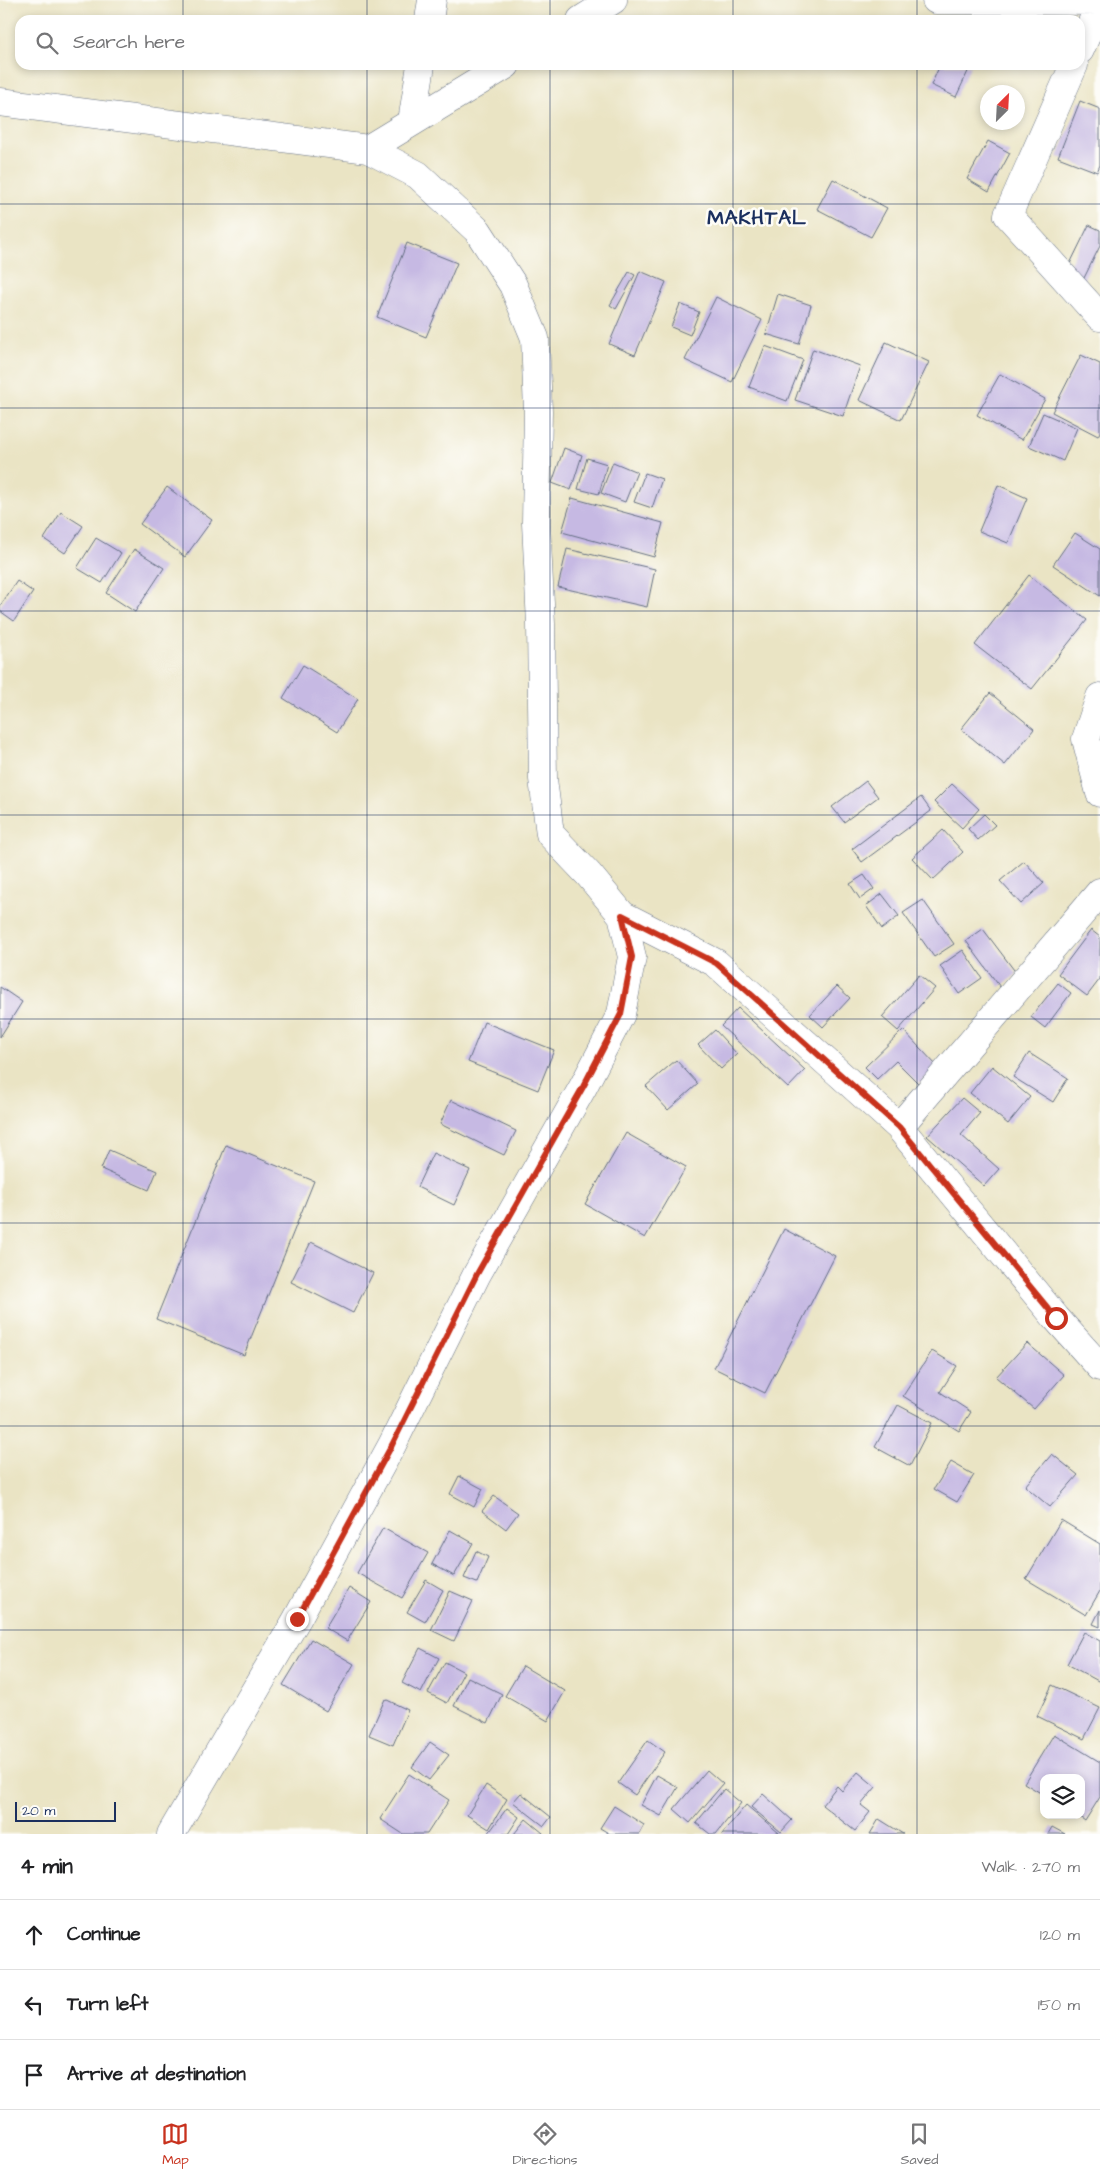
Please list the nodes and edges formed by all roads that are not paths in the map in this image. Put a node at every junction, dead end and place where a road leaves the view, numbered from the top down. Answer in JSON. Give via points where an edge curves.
{"nodes":[{"id":1,"x":432,"y":0,"type":"edge"},
{"id":2,"x":614,"y":0,"type":"edge"},
{"id":3,"x":936,"y":0,"type":"edge"},
{"id":4,"x":1100,"y":2,"type":"edge"},
{"id":5,"x":430,"y":15,"type":"edge"},
{"id":6,"x":588,"y":15,"type":"edge"},
{"id":7,"x":1085,"y":38,"type":"edge"},
{"id":8,"x":421,"y":70,"type":"edge"},
{"id":9,"x":498,"y":70,"type":"edge"},
{"id":10,"x":1072,"y":70,"type":"edge"},
{"id":11,"x":0,"y":102,"type":"edge"},
{"id":12,"x":412,"y":122,"type":"junction"},
{"id":13,"x":368,"y":149,"type":"junction"},
{"id":14,"x":1100,"y":317,"type":"edge"},
{"id":15,"x":1100,"y":697,"type":"edge"},
{"id":16,"x":1100,"y":793,"type":"edge"},
{"id":17,"x":1100,"y":892,"type":"edge"},
{"id":18,"x":622,"y":915,"type":"junction"},
{"id":19,"x":899,"y":1127,"type":"junction"},
{"id":20,"x":1100,"y":1367,"type":"edge"},
{"id":21,"x":171,"y":1834,"type":"edge"}],
"edges":[{"from":1,"to":5,"type":"street"},
{"from":2,"to":6,"type":"street"},
{"from":3,"to":4,"type":"street"},
{"from":4,"to":7,"type":"street"},
{"from":8,"to":12,"type":"street"},
{"from":9,"to":12,"type":"street"},
{"from":10,"to":14,"type":"street","via":[[1008,215]]},
{"from":11,"to":13,"type":"street"},
{"from":12,"to":13,"type":"street"},
{"from":13,"to":18,"type":"street","via":[[418,174],[478,231],[513,286],[535,338],[543,779],[550,834]]},
{"from":15,"to":16,"type":"street","via":[[1086,739]]},
{"from":17,"to":19,"type":"street"},
{"from":18,"to":19,"type":"street","via":[[716,963]]},
{"from":18,"to":21,"type":"street","via":[[632,957],[621,1014],[477,1274],[392,1445]]},
{"from":19,"to":20,"type":"street"}]}
